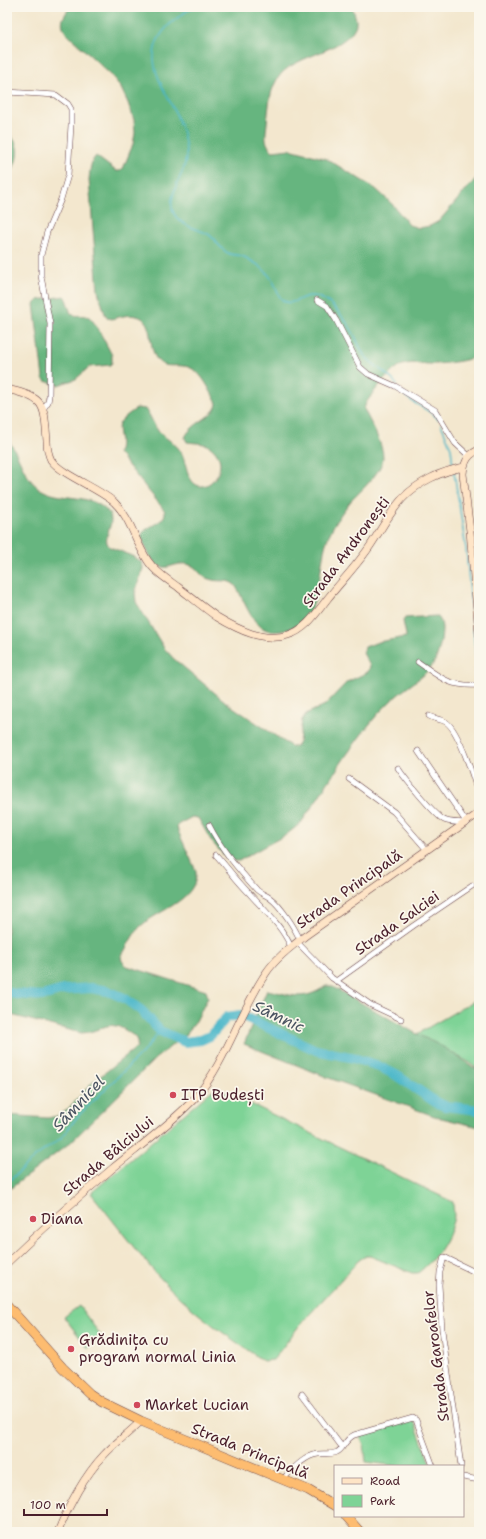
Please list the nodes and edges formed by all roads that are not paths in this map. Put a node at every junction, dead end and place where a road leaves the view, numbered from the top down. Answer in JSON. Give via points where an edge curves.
{"nodes":[{"id":1,"x":7,"y":92,"type":"edge"},
{"id":2,"x":317,"y":300,"type":"dead end"},
{"id":3,"x":7,"y":389,"type":"edge"},
{"id":4,"x":43,"y":410,"type":"junction"},
{"id":5,"x":479,"y":450,"type":"edge"},
{"id":6,"x":469,"y":456,"type":"junction"},
{"id":7,"x":458,"y":468,"type":"junction"},
{"id":8,"x":479,"y":634,"type":"edge"},
{"id":9,"x":418,"y":662,"type":"dead end"},
{"id":10,"x":477,"y":686,"type":"edge"},
{"id":11,"x":429,"y":716,"type":"dead end"},
{"id":12,"x":418,"y":751,"type":"dead end"},
{"id":13,"x":398,"y":768,"type":"dead end"},
{"id":14,"x":349,"y":779,"type":"dead end"},
{"id":15,"x":479,"y":801,"type":"edge"},
{"id":16,"x":479,"y":813,"type":"edge"},
{"id":17,"x":467,"y":823,"type":"junction"},
{"id":18,"x":209,"y":825,"type":"dead end"},
{"id":19,"x":427,"y":850,"type":"junction"},
{"id":20,"x":216,"y":855,"type":"dead end"},
{"id":21,"x":472,"y":886,"type":"dead end"},
{"id":22,"x":299,"y":941,"type":"junction"},
{"id":23,"x":291,"y":947,"type":"junction"},
{"id":24,"x":336,"y":981,"type":"junction"},
{"id":25,"x":401,"y":1018,"type":"dead end"},
{"id":26,"x":218,"y":1062,"type":"joint"},
{"id":27,"x":7,"y":1263,"type":"edge"},
{"id":28,"x":479,"y":1274,"type":"edge"},
{"id":29,"x":7,"y":1305,"type":"edge"},
{"id":30,"x":302,"y":1394,"type":"dead end"},
{"id":31,"x":141,"y":1421,"type":"junction"},
{"id":32,"x":342,"y":1447,"type":"junction"},
{"id":33,"x":433,"y":1465,"type":"edge"},
{"id":34,"x":461,"y":1465,"type":"edge"},
{"id":35,"x":464,"y":1477,"type":"edge"},
{"id":36,"x":283,"y":1478,"type":"junction"},
{"id":37,"x":479,"y":1480,"type":"edge"},
{"id":38,"x":334,"y":1505,"type":"edge"},
{"id":39,"x":347,"y":1517,"type":"edge"},
{"id":40,"x":58,"y":1532,"type":"edge"},
{"id":41,"x":360,"y":1532,"type":"edge"}],
"edges":[{"from":1,"to":4,"type":"street","via":[[56,96],[68,104],[71,110],[68,175],[41,255],[41,276],[50,324],[49,396]]},
{"from":2,"to":6,"type":"street","via":[[327,306],[336,320],[360,367],[368,374],[395,386],[435,410],[455,443]]},
{"from":3,"to":4,"type":"main road","via":[[30,395]]},
{"from":4,"to":7,"type":"main road","name":"Strada Andronești","via":[[46,418],[47,448],[51,460],[115,503],[126,518],[149,563],[225,622],[246,632],[265,636],[282,637],[302,628],[313,618],[367,550],[402,499],[420,484]]},
{"from":5,"to":6,"type":"main road"},
{"from":6,"to":7,"type":"main road"},
{"from":7,"to":8,"type":"main road","via":[[463,474]]},
{"from":9,"to":10,"type":"street","via":[[449,682]]},
{"from":11,"to":15,"type":"street","via":[[447,723],[459,740],[476,784]]},
{"from":12,"to":17,"type":"street"},
{"from":13,"to":17,"type":"street","via":[[439,816],[449,822]]},
{"from":14,"to":19,"type":"street","via":[[394,812]]},
{"from":16,"to":17,"type":"main road","name":"Strada Principală"},
{"from":17,"to":19,"type":"main road","name":"Strada Principală"},
{"from":18,"to":22,"type":"street","via":[[228,856],[257,890],[278,906],[298,934]]},
{"from":19,"to":22,"type":"main road","name":"Strada Principală"},
{"from":20,"to":23,"type":"street","via":[[267,912]]},
{"from":21,"to":24,"type":"street","name":"Strada Salciei"},
{"from":22,"to":23,"type":"main road","name":"Strada Principală"},
{"from":22,"to":24,"type":"street"},
{"from":23,"to":26,"type":"main road","name":"Strada Principală","via":[[267,972]]},
{"from":24,"to":25,"type":"street","via":[[371,1005]]},
{"from":26,"to":27,"type":"main road","name":"Strada Bâlciului","via":[[202,1089],[186,1107],[64,1210]]},
{"from":28,"to":34,"type":"street","name":"Strada Garoafelor","via":[[444,1257],[440,1272],[442,1330]]},
{"from":29,"to":31,"type":"highway","name":"Strada Principală","via":[[76,1382],[102,1402]]},
{"from":30,"to":32,"type":"street"},
{"from":31,"to":36,"type":"highway","name":"Strada Principală"},
{"from":31,"to":40,"type":"main road","via":[[96,1464]]},
{"from":32,"to":33,"type":"street","via":[[354,1435],[413,1418]]},
{"from":32,"to":36,"type":"street","via":[[336,1453],[319,1454],[306,1459]]},
{"from":35,"to":37,"type":"street"},
{"from":36,"to":38,"type":"highway","name":"Strada Principală"},
{"from":39,"to":41,"type":"highway"}]}
